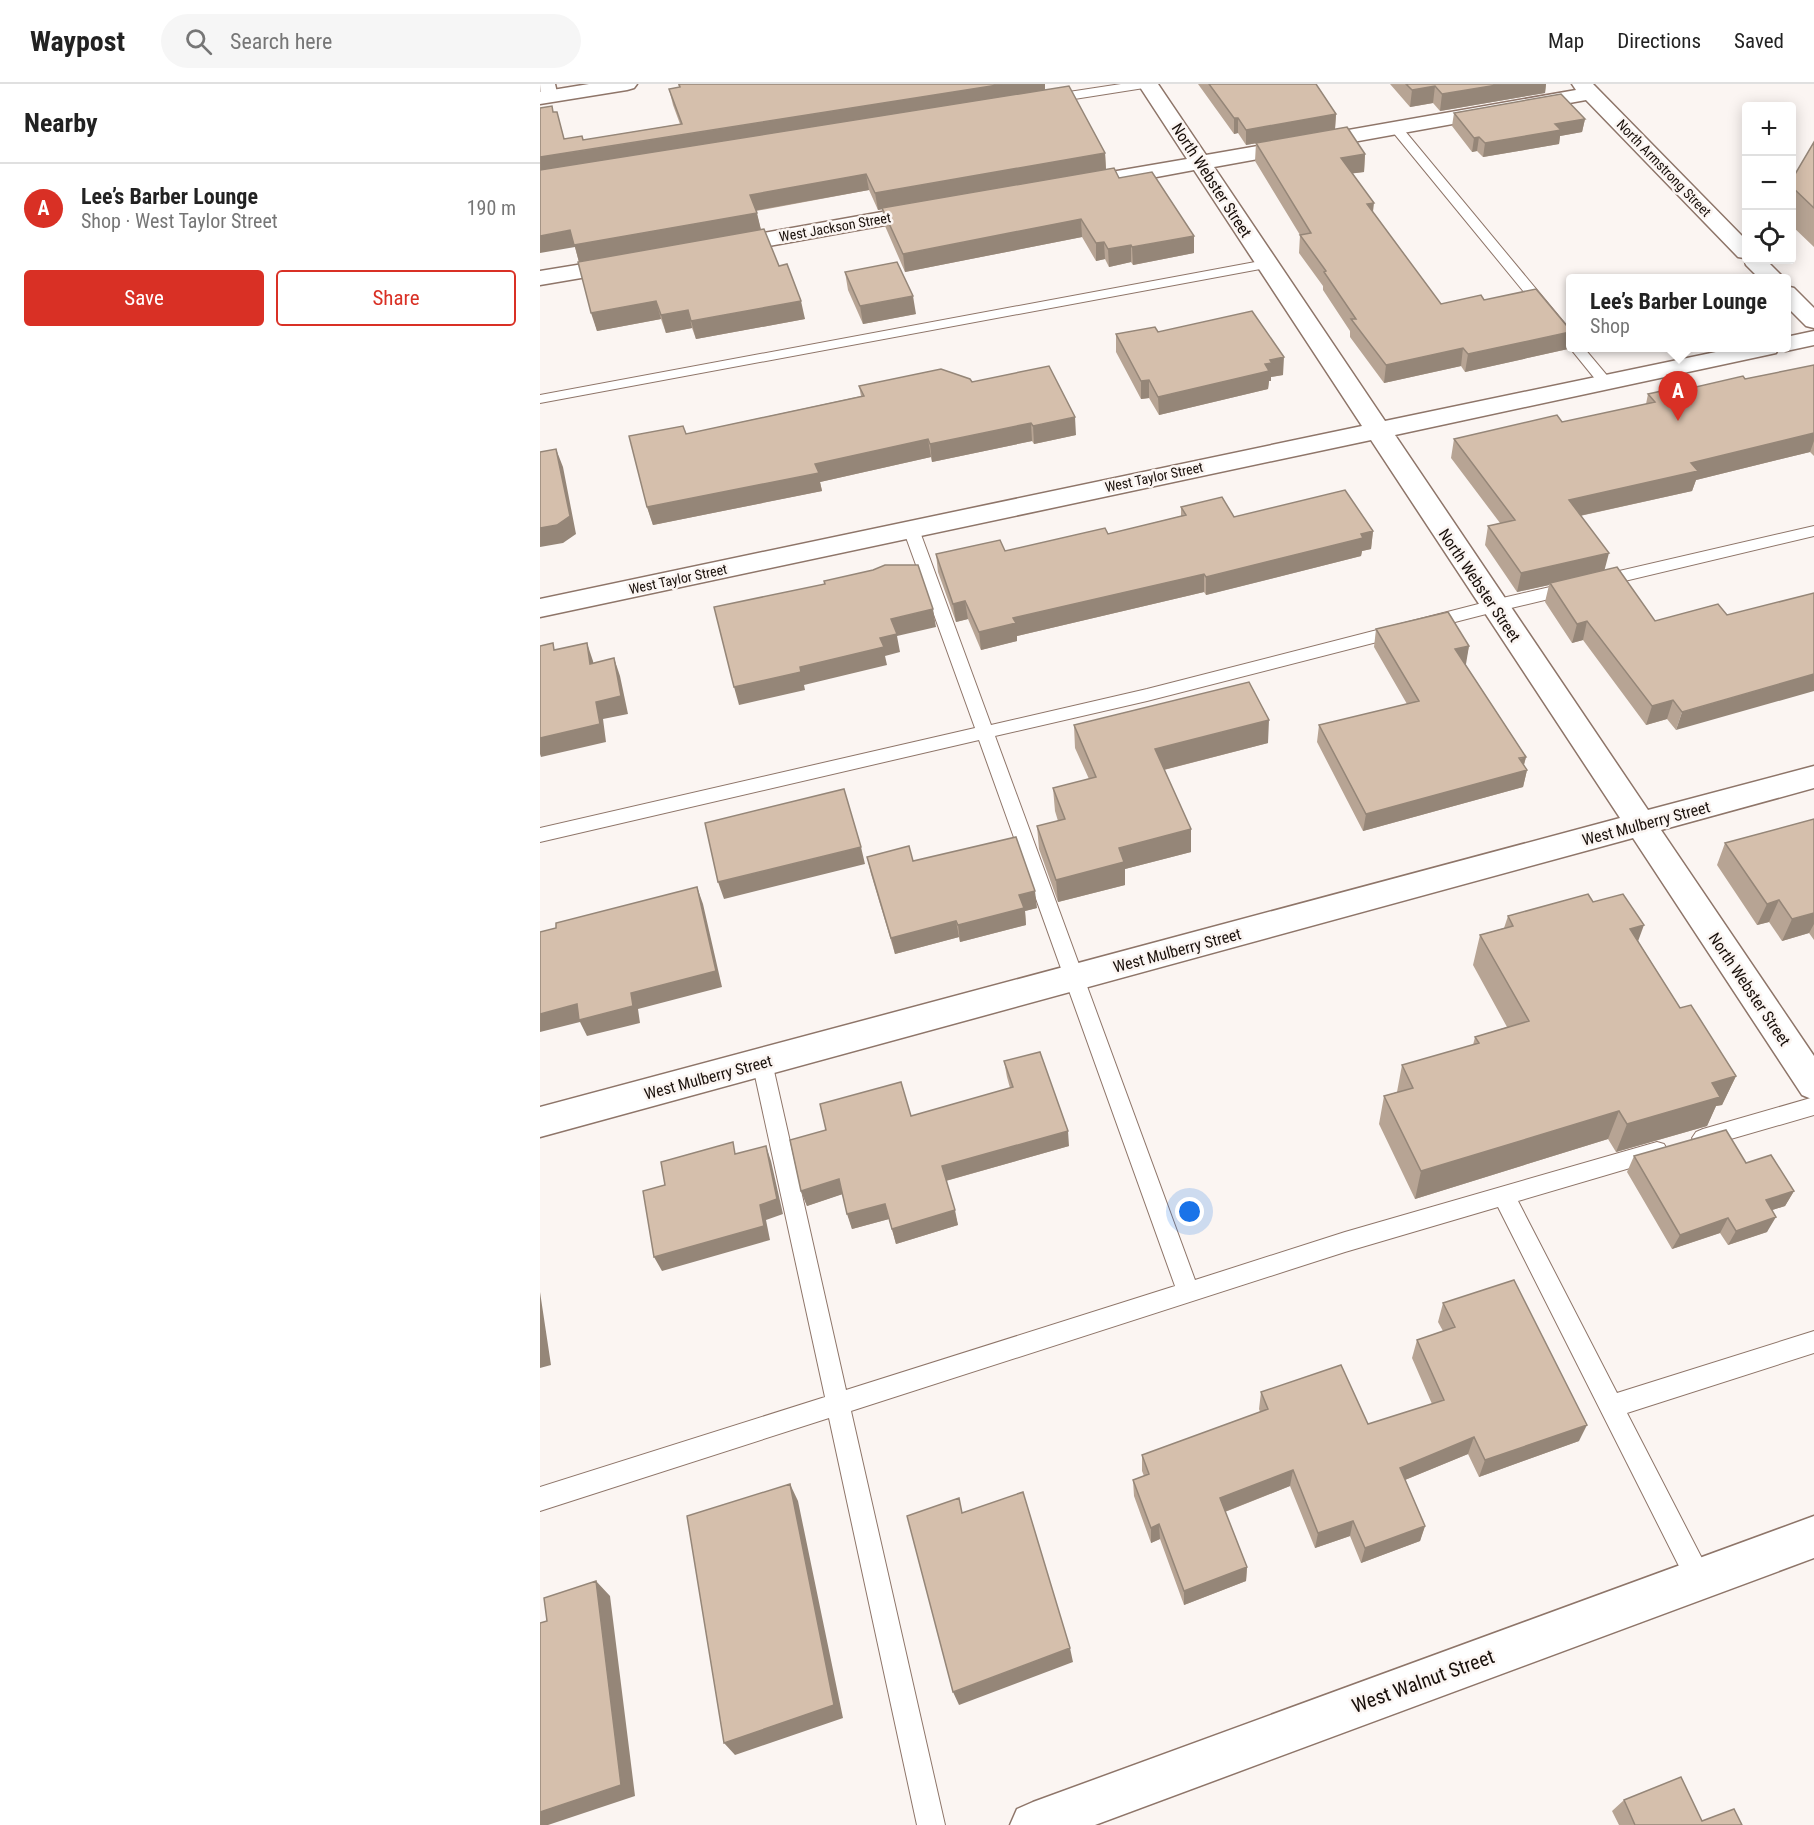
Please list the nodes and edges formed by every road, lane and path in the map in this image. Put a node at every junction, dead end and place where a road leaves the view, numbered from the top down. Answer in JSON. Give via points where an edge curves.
{"nodes":[{"id":1,"x":627,"y":84,"type":"edge"},
{"id":2,"x":1146,"y":84,"type":"edge"},
{"id":3,"x":1585,"y":86,"type":"edge"},
{"id":4,"x":544,"y":93,"type":"edge"},
{"id":5,"x":1041,"y":100,"type":"edge"},
{"id":6,"x":1396,"y":128,"type":"junction"},
{"id":7,"x":1202,"y":162,"type":"junction"},
{"id":8,"x":1054,"y":189,"type":"edge"},
{"id":9,"x":949,"y":208,"type":"edge"},
{"id":10,"x":1742,"y":248,"type":"edge"},
{"id":11,"x":704,"y":250,"type":"edge"},
{"id":12,"x":645,"y":260,"type":"edge"},
{"id":13,"x":1266,"y":264,"type":"junction"},
{"id":14,"x":540,"y":278,"type":"edge"},
{"id":15,"x":1791,"y":297,"type":"edge"},
{"id":16,"x":1814,"y":321,"type":"edge"},
{"id":17,"x":1566,"y":334,"type":"edge"},
{"id":18,"x":1814,"y":338,"type":"edge"},
{"id":19,"x":1791,"y":343,"type":"edge"},
{"id":20,"x":1580,"y":352,"type":"edge"},
{"id":21,"x":1748,"y":352,"type":"edge"},
{"id":22,"x":1605,"y":382,"type":"junction"},
{"id":23,"x":540,"y":399,"type":"edge"},
{"id":24,"x":1377,"y":430,"type":"junction"},
{"id":25,"x":910,"y":529,"type":"junction"},
{"id":26,"x":1814,"y":531,"type":"edge"},
{"id":27,"x":1494,"y":606,"type":"junction"},
{"id":28,"x":540,"y":608,"type":"edge"},
{"id":29,"x":984,"y":732,"type":"junction"},
{"id":30,"x":1814,"y":777,"type":"edge"},
{"id":31,"x":1641,"y":824,"type":"junction"},
{"id":32,"x":540,"y":835,"type":"edge"},
{"id":33,"x":1074,"y":978,"type":"junction"},
{"id":34,"x":762,"y":1062,"type":"junction"},
{"id":35,"x":1814,"y":1085,"type":"edge"},
{"id":36,"x":1814,"y":1106,"type":"edge"},
{"id":37,"x":540,"y":1122,"type":"edge"},
{"id":38,"x":1504,"y":1196,"type":"junction"},
{"id":39,"x":1188,"y":1292,"type":"junction"},
{"id":40,"x":1814,"y":1342,"type":"edge"},
{"id":41,"x":838,"y":1405,"type":"junction"},
{"id":42,"x":1612,"y":1406,"type":"junction"},
{"id":43,"x":540,"y":1499,"type":"edge"},
{"id":44,"x":1814,"y":1537,"type":"edge"},
{"id":45,"x":1699,"y":1579,"type":"junction"},
{"id":46,"x":931,"y":1825,"type":"edge"},
{"id":47,"x":1033,"y":1825,"type":"edge"}],
"edges":[{"from":1,"to":4,"type":"street"},
{"from":2,"to":5,"type":"lane"},
{"from":2,"to":7,"type":"street","name":"North Webster Street"},
{"from":3,"to":6,"type":"street"},
{"from":3,"to":10,"type":"street","name":"North Armstrong Street"},
{"from":6,"to":7,"type":"street"},
{"from":6,"to":17,"type":"lane"},
{"from":7,"to":8,"type":"street"},
{"from":7,"to":13,"type":"street","name":"North Webster Street"},
{"from":9,"to":11,"type":"street","name":"West Jackson Street"},
{"from":12,"to":14,"type":"street"},
{"from":13,"to":23,"type":"lane"},
{"from":13,"to":24,"type":"street","name":"North Webster Street"},
{"from":15,"to":16,"type":"street"},
{"from":18,"to":19,"type":"street"},
{"from":20,"to":22,"type":"lane"},
{"from":21,"to":22,"type":"street","name":"West Taylor Street"},
{"from":22,"to":24,"type":"street","name":"West Taylor Street"},
{"from":24,"to":25,"type":"street","name":"West Taylor Street"},
{"from":24,"to":27,"type":"street","name":"North Webster Street"},
{"from":25,"to":28,"type":"street","name":"West Taylor Street"},
{"from":25,"to":29,"type":"lane"},
{"from":26,"to":27,"type":"lane"},
{"from":27,"to":29,"type":"lane","via":[[1147,695]]},
{"from":27,"to":31,"type":"street","name":"North Webster Street"},
{"from":29,"to":32,"type":"lane"},
{"from":29,"to":33,"type":"lane"},
{"from":30,"to":31,"type":"street","name":"West Mulberry Street"},
{"from":31,"to":33,"type":"street","name":"West Mulberry Street"},
{"from":31,"to":35,"type":"street","name":"North Webster Street"},
{"from":33,"to":34,"type":"street","name":"West Mulberry Street"},
{"from":33,"to":39,"type":"lane"},
{"from":34,"to":37,"type":"street","name":"West Mulberry Street"},
{"from":34,"to":41,"type":"lane"},
{"from":36,"to":38,"type":"lane"},
{"from":38,"to":39,"type":"lane"},
{"from":38,"to":42,"type":"lane"},
{"from":39,"to":41,"type":"lane"},
{"from":40,"to":42,"type":"lane"},
{"from":41,"to":43,"type":"lane"},
{"from":41,"to":46,"type":"lane"},
{"from":42,"to":45,"type":"lane"},
{"from":44,"to":45,"type":"street","name":"West Walnut Street"},
{"from":45,"to":47,"type":"street","name":"West Walnut Street"}]}
